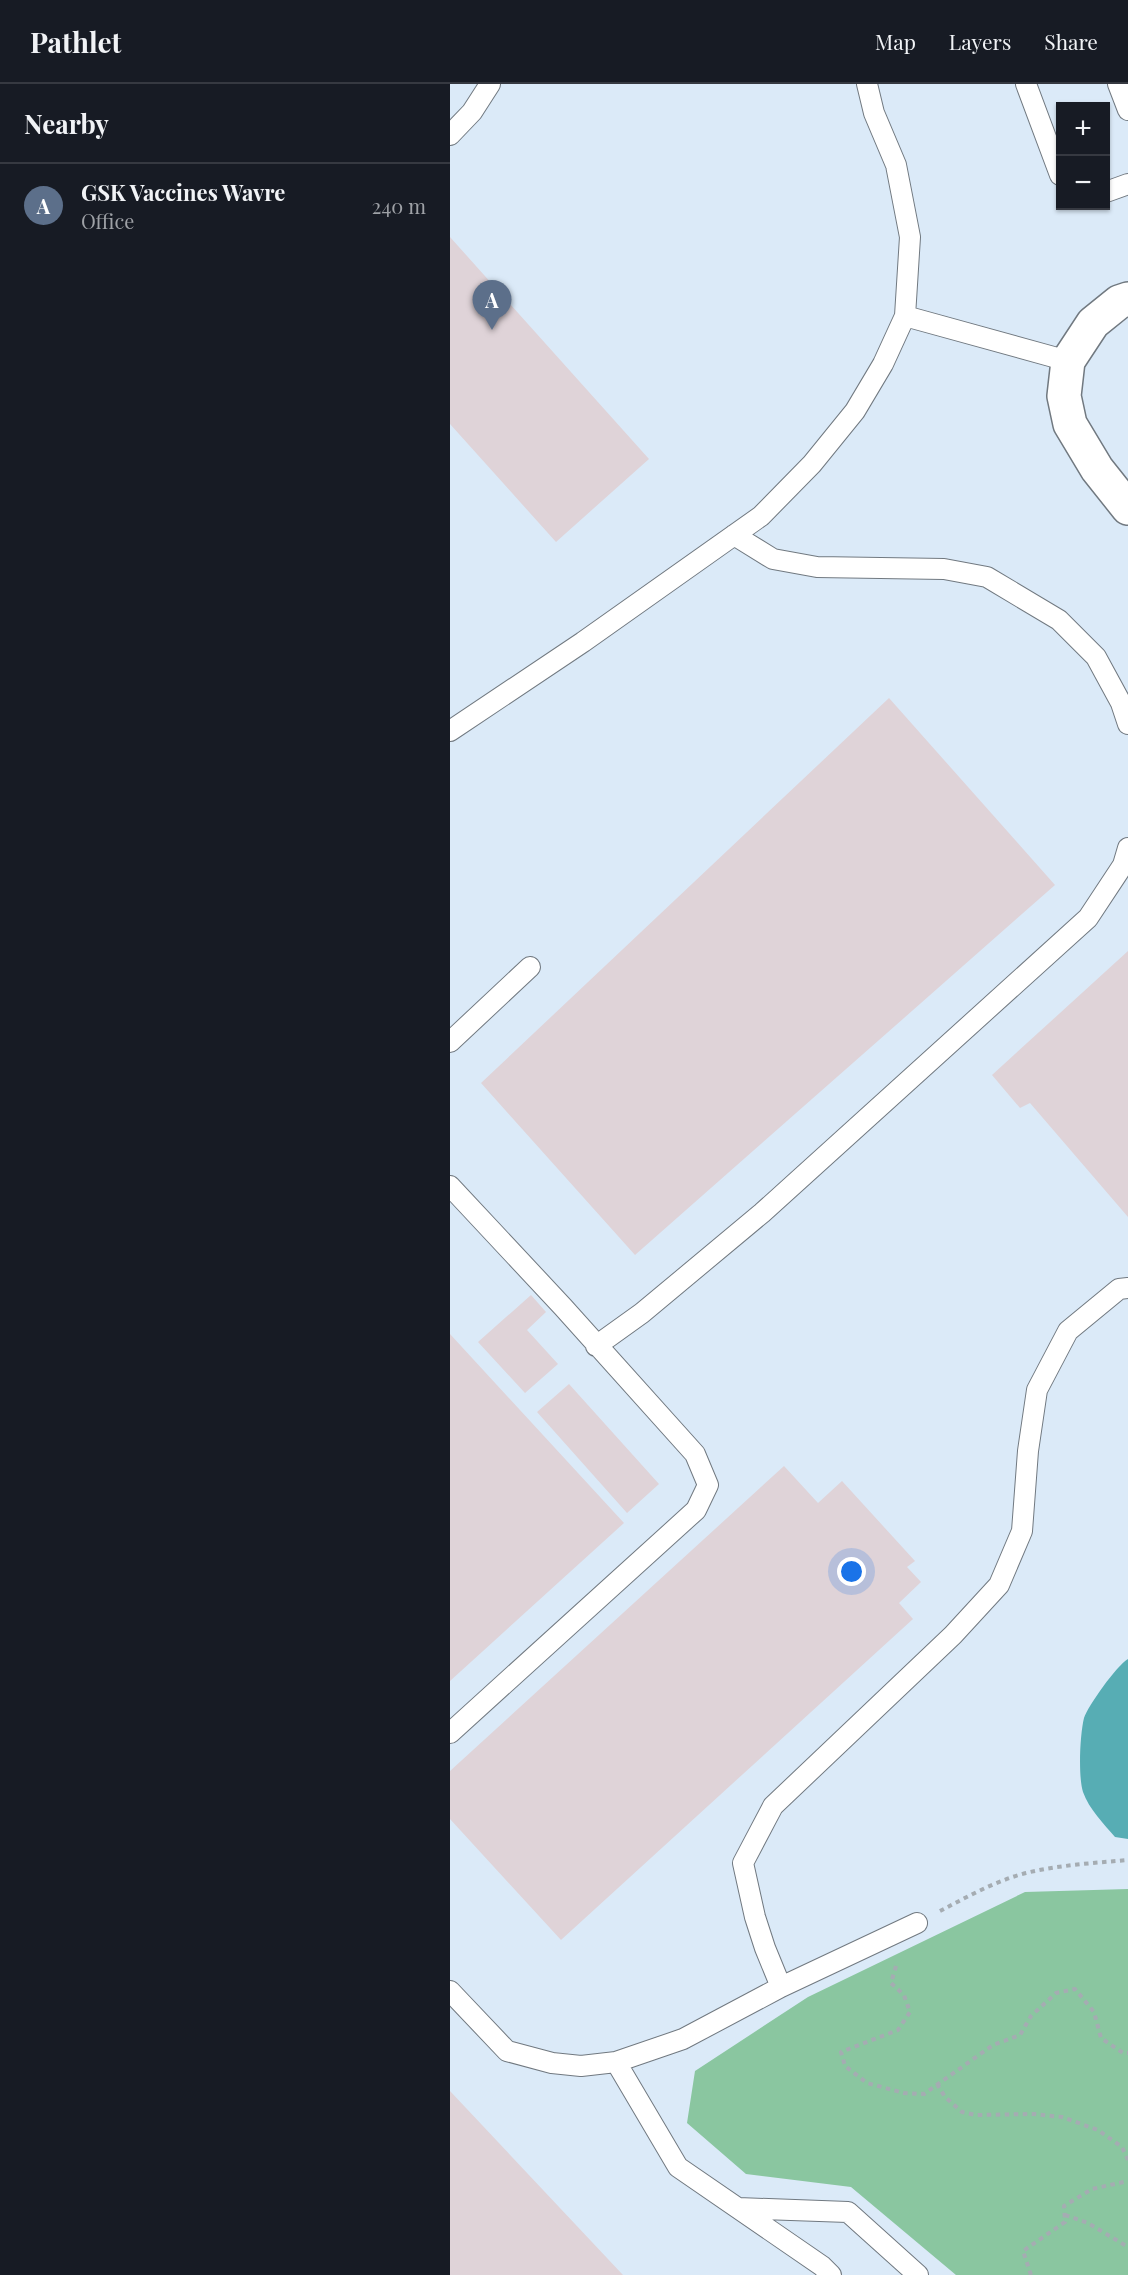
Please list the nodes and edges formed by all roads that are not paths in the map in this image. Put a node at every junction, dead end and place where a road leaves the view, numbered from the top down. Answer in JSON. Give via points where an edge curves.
{"nodes":[{"id":1,"x":490,"y":84,"type":"edge"},
{"id":2,"x":867,"y":84,"type":"edge"},
{"id":3,"x":1026,"y":84,"type":"edge"},
{"id":4,"x":1118,"y":84,"type":"edge"},
{"id":5,"x":1128,"y":110,"type":"edge"},
{"id":6,"x":450,"y":135,"type":"edge"},
{"id":7,"x":1056,"y":164,"type":"edge"},
{"id":8,"x":1128,"y":184,"type":"edge"},
{"id":9,"x":1110,"y":191,"type":"edge"},
{"id":10,"x":1128,"y":298,"type":"edge"},
{"id":11,"x":905,"y":316,"type":"junction"},
{"id":12,"x":1068,"y":361,"type":"junction"},
{"id":13,"x":1128,"y":508,"type":"edge"},
{"id":14,"x":734,"y":535,"type":"junction"},
{"id":15,"x":1128,"y":724,"type":"edge"},
{"id":16,"x":450,"y":731,"type":"edge"},
{"id":17,"x":1128,"y":848,"type":"edge"},
{"id":18,"x":530,"y":967,"type":"dead end"},
{"id":19,"x":450,"y":1042,"type":"edge"},
{"id":20,"x":450,"y":1186,"type":"edge"},
{"id":21,"x":1128,"y":1288,"type":"edge"},
{"id":22,"x":596,"y":1346,"type":"junction"},
{"id":23,"x":450,"y":1733,"type":"edge"},
{"id":24,"x":917,"y":1923,"type":"road end"},
{"id":25,"x":781,"y":1987,"type":"junction"},
{"id":26,"x":450,"y":1991,"type":"edge"},
{"id":27,"x":616,"y":2062,"type":"junction"},
{"id":28,"x":738,"y":2208,"type":"junction"},
{"id":29,"x":831,"y":2275,"type":"edge"},
{"id":30,"x":918,"y":2275,"type":"edge"}],
"edges":[{"from":1,"to":6,"type":"lane","via":[[472,112]]},
{"from":2,"to":11,"type":"lane","via":[[874,113],[896,165],[910,237]]},
{"from":3,"to":7,"type":"lane"},
{"from":4,"to":5,"type":"lane"},
{"from":8,"to":9,"type":"lane"},
{"from":10,"to":12,"type":"street","via":[[1092,323]]},
{"from":11,"to":12,"type":"lane"},
{"from":11,"to":14,"type":"lane","via":[[855,411],[812,464]]},
{"from":12,"to":13,"type":"street","via":[[1064,396],[1070,424],[1097,469]]},
{"from":14,"to":15,"type":"lane","via":[[773,559],[817,567],[932,568],[987,577],[1059,620],[1096,657]]},
{"from":14,"to":16,"type":"lane"},
{"from":17,"to":22,"type":"lane","via":[[1123,866],[1088,918],[762,1213],[642,1313]]},
{"from":18,"to":19,"type":"lane"},
{"from":20,"to":22,"type":"lane"},
{"from":21,"to":25,"type":"lane","via":[[1119,1289],[1068,1331],[1037,1390],[1022,1531],[999,1586],[953,1635],[773,1806],[743,1863],[755,1917]]},
{"from":22,"to":23,"type":"lane","via":[[694,1454],[708,1485],[696,1510]]},
{"from":24,"to":25,"type":"lane"},
{"from":25,"to":27,"type":"lane","via":[[683,2039]]},
{"from":26,"to":27,"type":"lane","via":[[507,2051],[571,2065]]},
{"from":27,"to":28,"type":"lane","via":[[678,2167]]},
{"from":28,"to":29,"type":"lane"},
{"from":28,"to":30,"type":"lane","via":[[848,2212]]}]}
